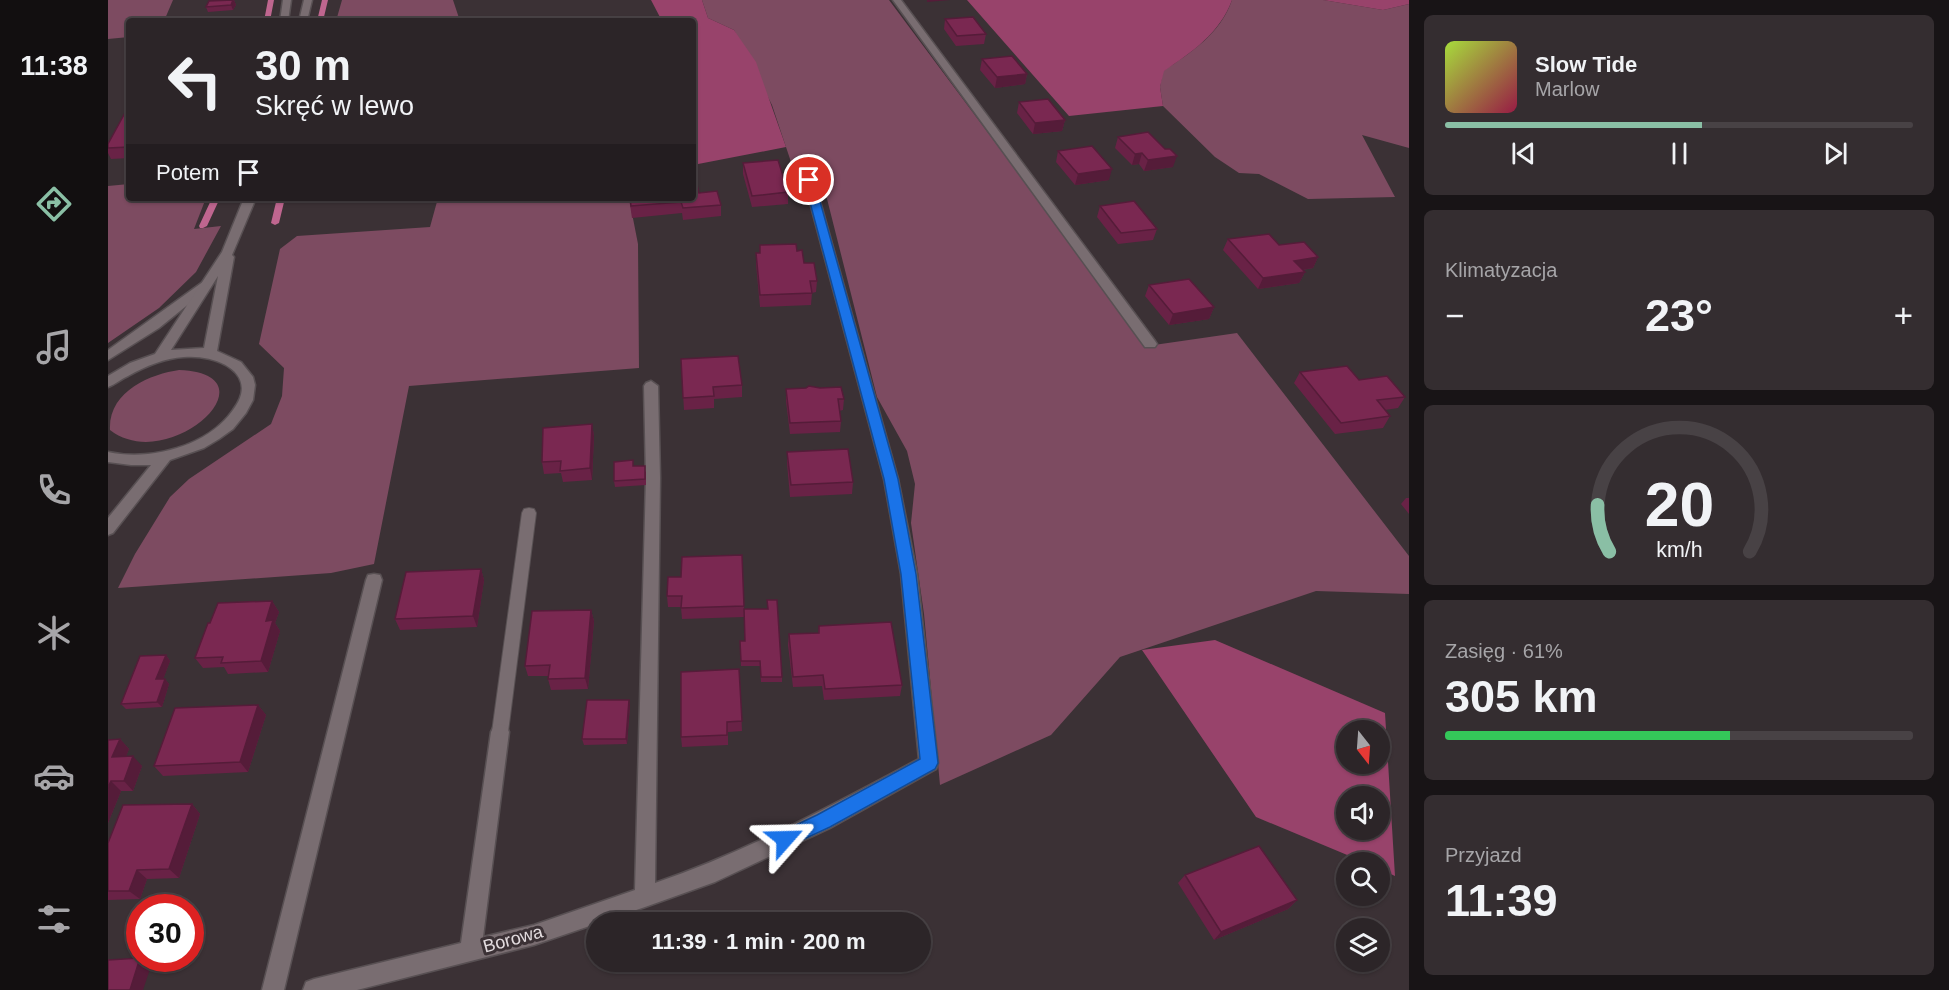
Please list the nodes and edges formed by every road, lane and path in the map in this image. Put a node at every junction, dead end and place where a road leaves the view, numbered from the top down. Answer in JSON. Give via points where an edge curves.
{"nodes":[{"id":1,"x":287,"y":0,"type":"edge"},
{"id":2,"x":309,"y":0,"type":"edge"},
{"id":3,"x":897,"y":0,"type":"edge"},
{"id":4,"x":284,"y":18,"type":"edge"},
{"id":5,"x":304,"y":18,"type":"edge"},
{"id":6,"x":809,"y":180,"type":"dead end"},
{"id":7,"x":249,"y":201,"type":"edge"},
{"id":8,"x":228,"y":252,"type":"junction"},
{"id":9,"x":207,"y":283,"type":"junction"},
{"id":10,"x":1150,"y":344,"type":"dead end"},
{"id":11,"x":210,"y":354,"type":"junction"},
{"id":12,"x":108,"y":356,"type":"edge"},
{"id":13,"x":159,"y":358,"type":"junction"},
{"id":14,"x":108,"y":382,"type":"edge"},
{"id":15,"x":651,"y":386,"type":"dead end"},
{"id":16,"x":165,"y":457,"type":"junction"},
{"id":17,"x":108,"y":458,"type":"edge"},
{"id":18,"x":529,"y":513,"type":"dead end"},
{"id":19,"x":108,"y":529,"type":"edge"},
{"id":20,"x":374,"y":580,"type":"dead end"},
{"id":21,"x":500,"y":732,"type":"joint"},
{"id":22,"x":645,"y":897,"type":"junction"},
{"id":23,"x":470,"y":951,"type":"junction"},
{"id":24,"x":273,"y":990,"type":"edge"},
{"id":25,"x":314,"y":990,"type":"edge"}],
"edges":[{"from":1,"to":4,"type":"street"},
{"from":2,"to":5,"type":"street"},
{"from":3,"to":10,"type":"street"},
{"from":6,"to":22,"type":"street","name":"Borowa","via":[[891,479],[909,574],[929,763],[823,821],[708,875]]},
{"from":7,"to":8,"type":"street"},
{"from":8,"to":9,"type":"street"},
{"from":8,"to":11,"type":"street"},
{"from":9,"to":12,"type":"street"},
{"from":9,"to":13,"type":"street"},
{"from":11,"to":13,"type":"street"},
{"from":11,"to":16,"type":"street","via":[[226,358],[242,370],[247,378],[247,397],[225,428],[197,445]]},
{"from":13,"to":14,"type":"street"},
{"from":15,"to":22,"type":"street","via":[[653,478]]},
{"from":16,"to":17,"type":"street"},
{"from":16,"to":19,"type":"street"},
{"from":18,"to":21,"type":"lane"},
{"from":20,"to":24,"type":"street"},
{"from":21,"to":23,"type":"street"},
{"from":22,"to":23,"type":"street","name":"Borowa","via":[[534,935]]},
{"from":23,"to":25,"type":"street","name":"Borowa"}]}
